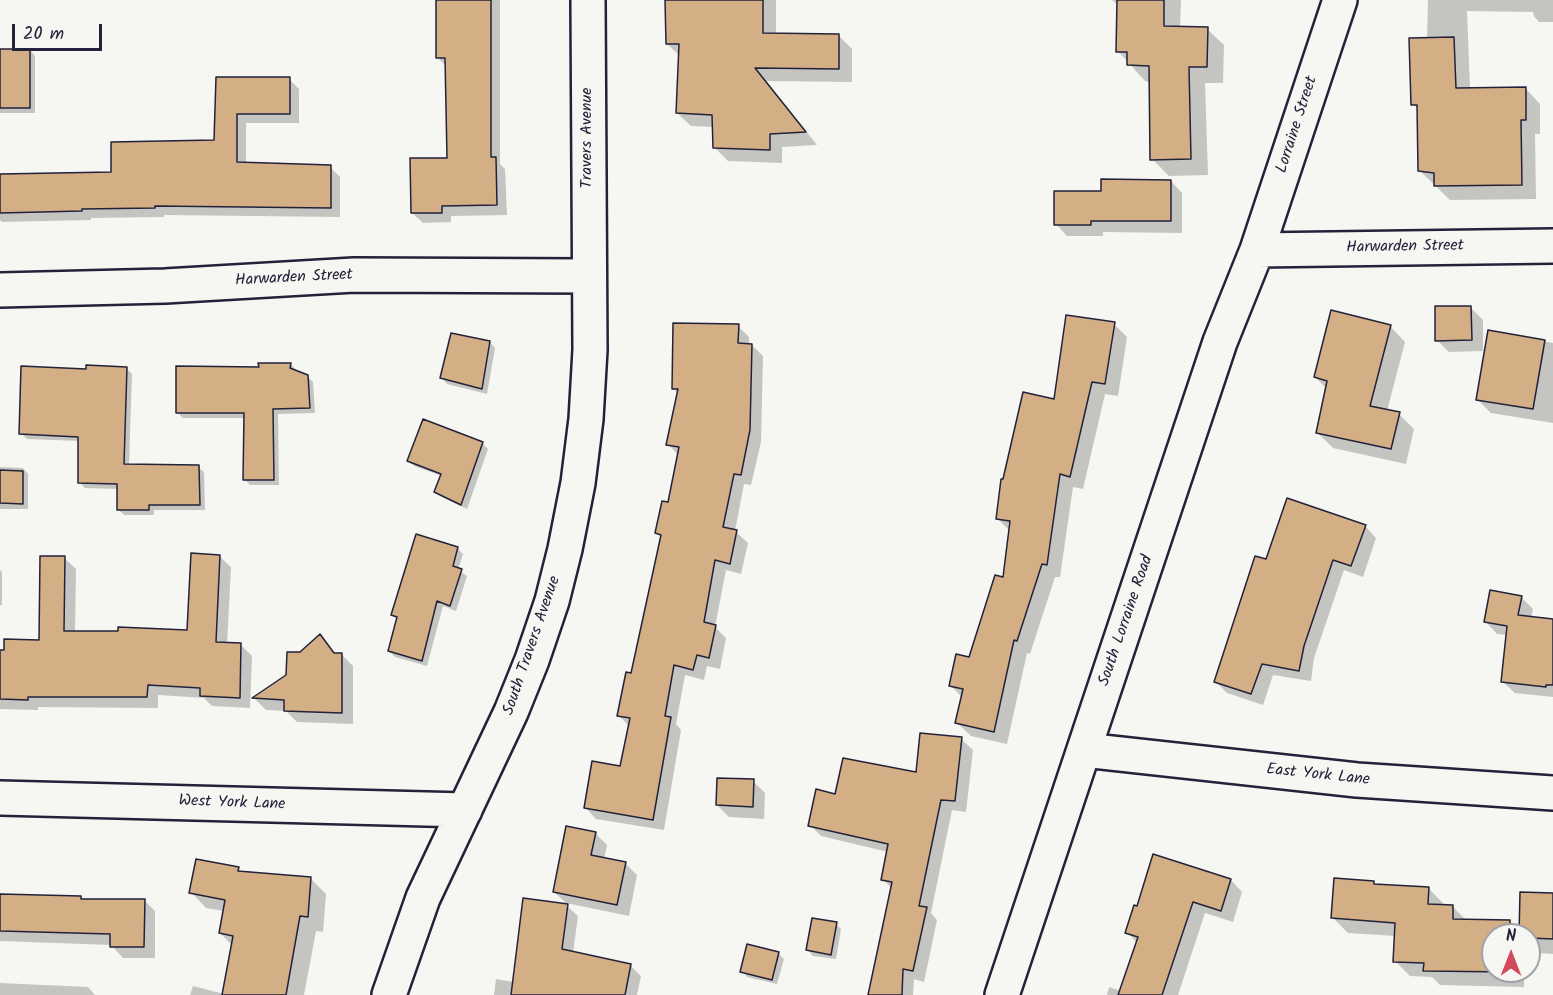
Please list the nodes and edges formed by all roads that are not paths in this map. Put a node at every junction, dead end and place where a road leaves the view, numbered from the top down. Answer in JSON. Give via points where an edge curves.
{"nodes":[{"id":1,"x":588,"y":0,"type":"edge"},
{"id":2,"x":1340,"y":0,"type":"edge"},
{"id":3,"x":1553,"y":246,"type":"edge"},
{"id":4,"x":1257,"y":250,"type":"junction"},
{"id":5,"x":588,"y":276,"type":"junction"},
{"id":6,"x":0,"y":290,"type":"edge"},
{"id":7,"x":1084,"y":750,"type":"junction"},
{"id":8,"x":1553,"y":793,"type":"edge"},
{"id":9,"x":0,"y":798,"type":"edge"},
{"id":10,"x":465,"y":810,"type":"junction"},
{"id":11,"x":389,"y":995,"type":"edge"},
{"id":12,"x":1002,"y":995,"type":"edge"}],
"edges":[{"from":1,"to":5,"type":"street","name":"Travers Avenue"},
{"from":2,"to":4,"type":"street","name":"Lorraine Street"},
{"from":3,"to":4,"type":"street","name":"Harwarden Street"},
{"from":4,"to":7,"type":"street","name":"South Lorraine Road","via":[[1220,342]]},
{"from":5,"to":6,"type":"street","name":"Harwarden Street","via":[[354,275]]},
{"from":5,"to":10,"type":"street","name":"South Travers Avenue","via":[[590,350],[586,419],[565,549],[532,660]]},
{"from":7,"to":8,"type":"street","name":"East York Lane","via":[[1357,780]]},
{"from":7,"to":12,"type":"street","name":"South Lorraine Road"},
{"from":9,"to":10,"type":"street","name":"West York Lane"},
{"from":10,"to":11,"type":"street","name":"South Travers Avenue","via":[[423,898]]}]}
